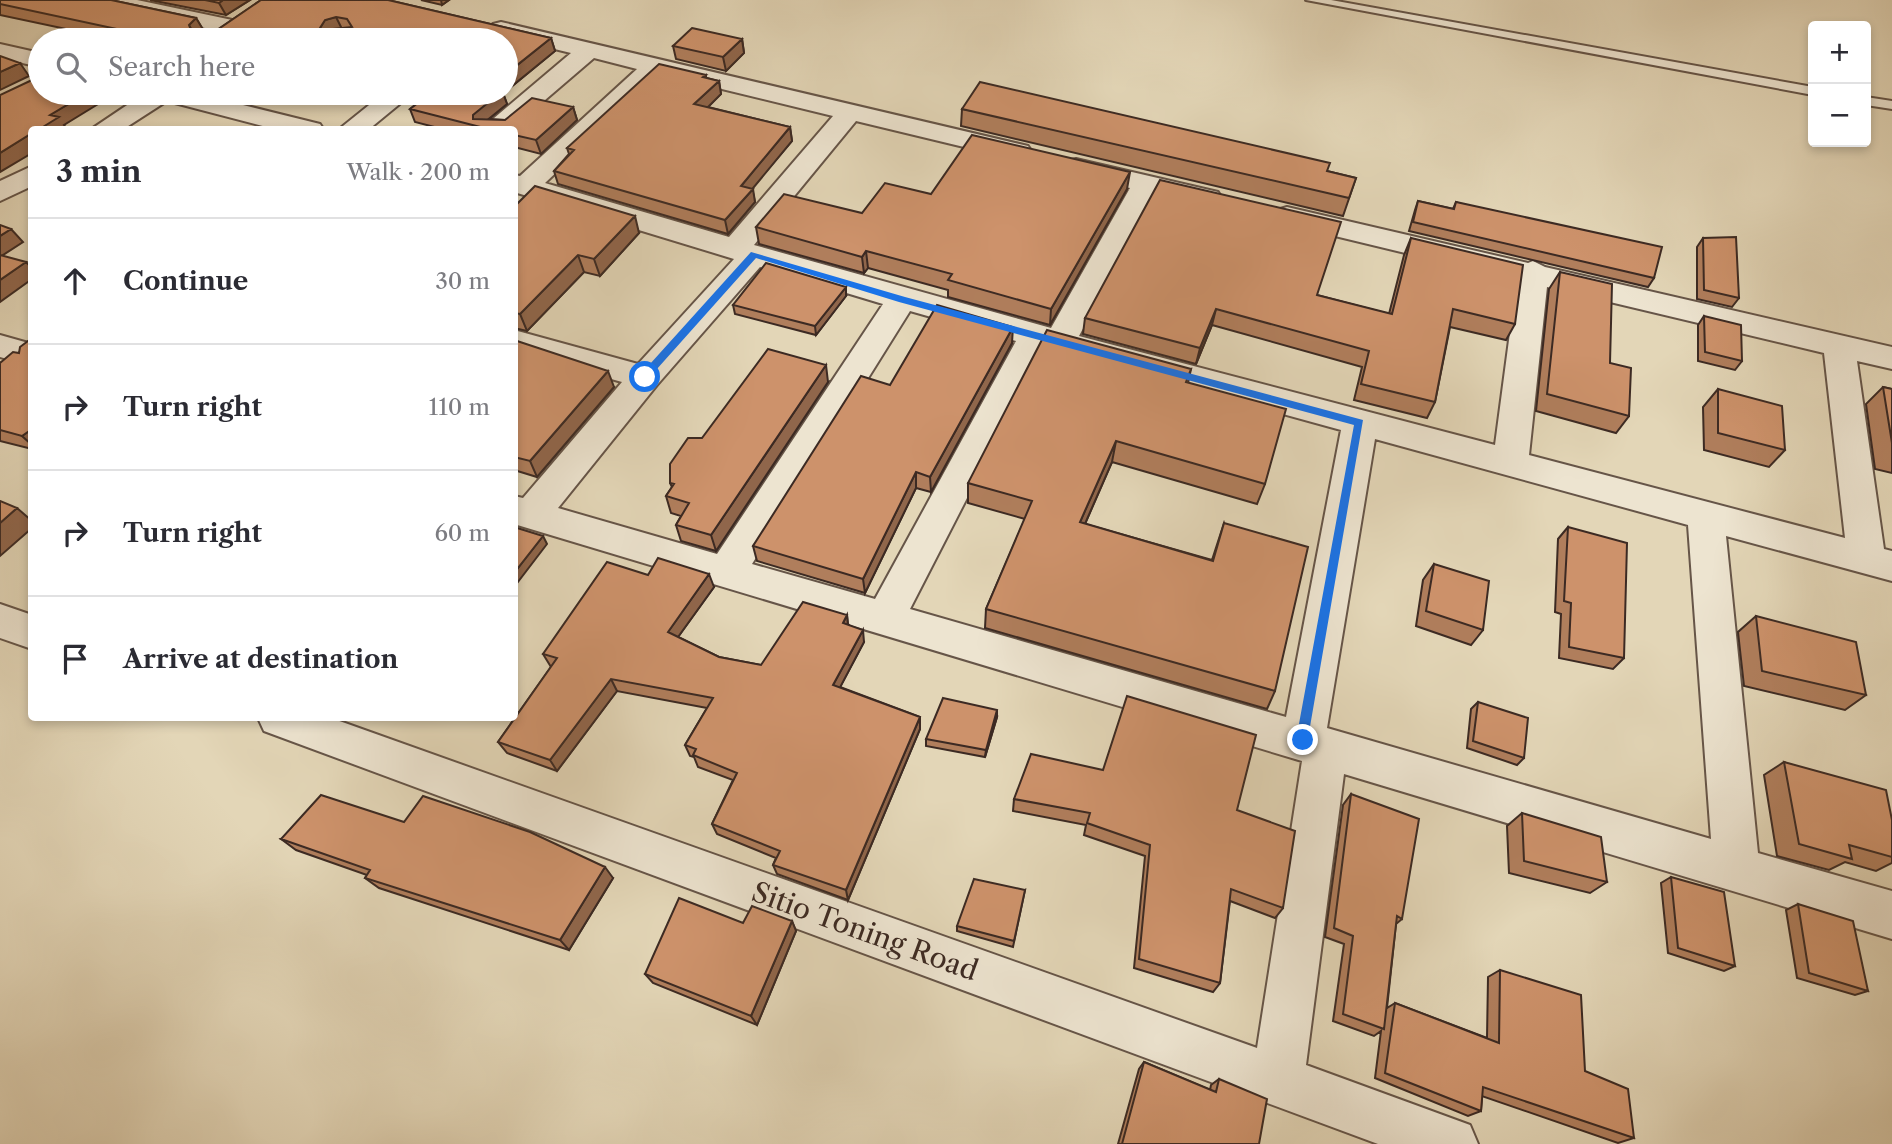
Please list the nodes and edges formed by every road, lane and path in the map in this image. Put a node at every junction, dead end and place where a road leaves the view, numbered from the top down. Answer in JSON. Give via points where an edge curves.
{"nodes":[{"id":1,"x":104,"y":0,"type":"edge"},
{"id":2,"x":1312,"y":0,"type":"edge"},
{"id":3,"x":250,"y":13,"type":"edge"},
{"id":4,"x":229,"y":26,"type":"junction"},
{"id":5,"x":483,"y":27,"type":"edge"},
{"id":6,"x":226,"y":28,"type":"edge"},
{"id":7,"x":488,"y":28,"type":"edge"},
{"id":8,"x":518,"y":35,"type":"edge"},
{"id":9,"x":589,"y":50,"type":"junction"},
{"id":10,"x":0,"y":51,"type":"edge"},
{"id":11,"x":28,"y":57,"type":"edge"},
{"id":12,"x":655,"y":66,"type":"junction"},
{"id":13,"x":1808,"y":90,"type":"edge"},
{"id":14,"x":1871,"y":102,"type":"edge"},
{"id":15,"x":144,"y":105,"type":"edge"},
{"id":16,"x":214,"y":105,"type":"edge"},
{"id":17,"x":243,"y":105,"type":"edge"},
{"id":18,"x":384,"y":105,"type":"edge"},
{"id":19,"x":1892,"y":105,"type":"edge"},
{"id":20,"x":235,"y":110,"type":"junction"},
{"id":21,"x":850,"y":112,"type":"junction"},
{"id":22,"x":110,"y":126,"type":"edge"},
{"id":23,"x":296,"y":126,"type":"edge"},
{"id":24,"x":356,"y":126,"type":"edge"},
{"id":25,"x":499,"y":126,"type":"edge"},
{"id":26,"x":28,"y":176,"type":"edge"},
{"id":27,"x":1147,"y":183,"type":"junction"},
{"id":28,"x":520,"y":185,"type":"edge"},
{"id":29,"x":0,"y":193,"type":"edge"},
{"id":30,"x":744,"y":252,"type":"junction"},
{"id":31,"x":1533,"y":271,"type":"junction"},
{"id":32,"x":902,"y":299,"type":"junction"},
{"id":33,"x":1047,"y":338,"type":"junction"},
{"id":34,"x":518,"y":342,"type":"edge"},
{"id":35,"x":1839,"y":345,"type":"junction"},
{"id":36,"x":0,"y":346,"type":"edge"},
{"id":37,"x":28,"y":354,"type":"edge"},
{"id":38,"x":1892,"y":358,"type":"edge"},
{"id":39,"x":645,"y":377,"type":"junction"},
{"id":40,"x":1360,"y":422,"type":"junction"},
{"id":41,"x":1510,"y":463,"type":"junction"},
{"id":42,"x":523,"y":513,"type":"edge"},
{"id":43,"x":1706,"y":516,"type":"junction"},
{"id":44,"x":1880,"y":563,"type":"edge"},
{"id":45,"x":726,"y":572,"type":"junction"},
{"id":46,"x":885,"y":618,"type":"junction"},
{"id":47,"x":0,"y":621,"type":"edge"},
{"id":48,"x":28,"y":631,"type":"edge"},
{"id":49,"x":287,"y":721,"type":"edge"},
{"id":50,"x":1314,"y":744,"type":"junction"},
{"id":51,"x":1736,"y":869,"type":"junction"},
{"id":52,"x":1892,"y":915,"type":"edge"},
{"id":53,"x":1278,"y":1081,"type":"junction"},
{"id":54,"x":1451,"y":1144,"type":"edge"}],
"edges":[{"from":1,"to":4,"type":"street"},
{"from":2,"to":13,"type":"lane"},
{"from":3,"to":4,"type":"street"},
{"from":4,"to":6,"type":"street"},
{"from":5,"to":7,"type":"street"},
{"from":8,"to":9,"type":"street"},
{"from":9,"to":12,"type":"street"},
{"from":9,"to":25,"type":"street"},
{"from":10,"to":11,"type":"street"},
{"from":12,"to":21,"type":"street"},
{"from":12,"to":28,"type":"street"},
{"from":14,"to":19,"type":"lane"},
{"from":15,"to":22,"type":"street"},
{"from":16,"to":20,"type":"street"},
{"from":17,"to":20,"type":"street"},
{"from":18,"to":24,"type":"street"},
{"from":20,"to":23,"type":"street"},
{"from":21,"to":27,"type":"street"},
{"from":21,"to":30,"type":"street"},
{"from":26,"to":29,"type":"street"},
{"from":27,"to":31,"type":"street"},
{"from":27,"to":33,"type":"street"},
{"from":28,"to":30,"type":"street"},
{"from":30,"to":32,"type":"street"},
{"from":30,"to":39,"type":"street"},
{"from":31,"to":35,"type":"street"},
{"from":31,"to":41,"type":"street"},
{"from":32,"to":33,"type":"street"},
{"from":32,"to":45,"type":"street"},
{"from":33,"to":40,"type":"street"},
{"from":33,"to":46,"type":"street"},
{"from":34,"to":39,"type":"street"},
{"from":35,"to":38,"type":"street"},
{"from":35,"to":44,"type":"street"},
{"from":36,"to":37,"type":"street"},
{"from":39,"to":42,"type":"street"},
{"from":40,"to":41,"type":"street"},
{"from":40,"to":50,"type":"street"},
{"from":41,"to":43,"type":"street"},
{"from":42,"to":45,"type":"street"},
{"from":43,"to":44,"type":"street"},
{"from":43,"to":51,"type":"street"},
{"from":45,"to":46,"type":"street"},
{"from":46,"to":50,"type":"street"},
{"from":47,"to":48,"type":"street"},
{"from":49,"to":53,"type":"street","name":"Sitio Toning Road"},
{"from":50,"to":51,"type":"street"},
{"from":50,"to":53,"type":"street"},
{"from":51,"to":52,"type":"street"},
{"from":53,"to":54,"type":"street","name":"Sitio Toning Road"}]}
